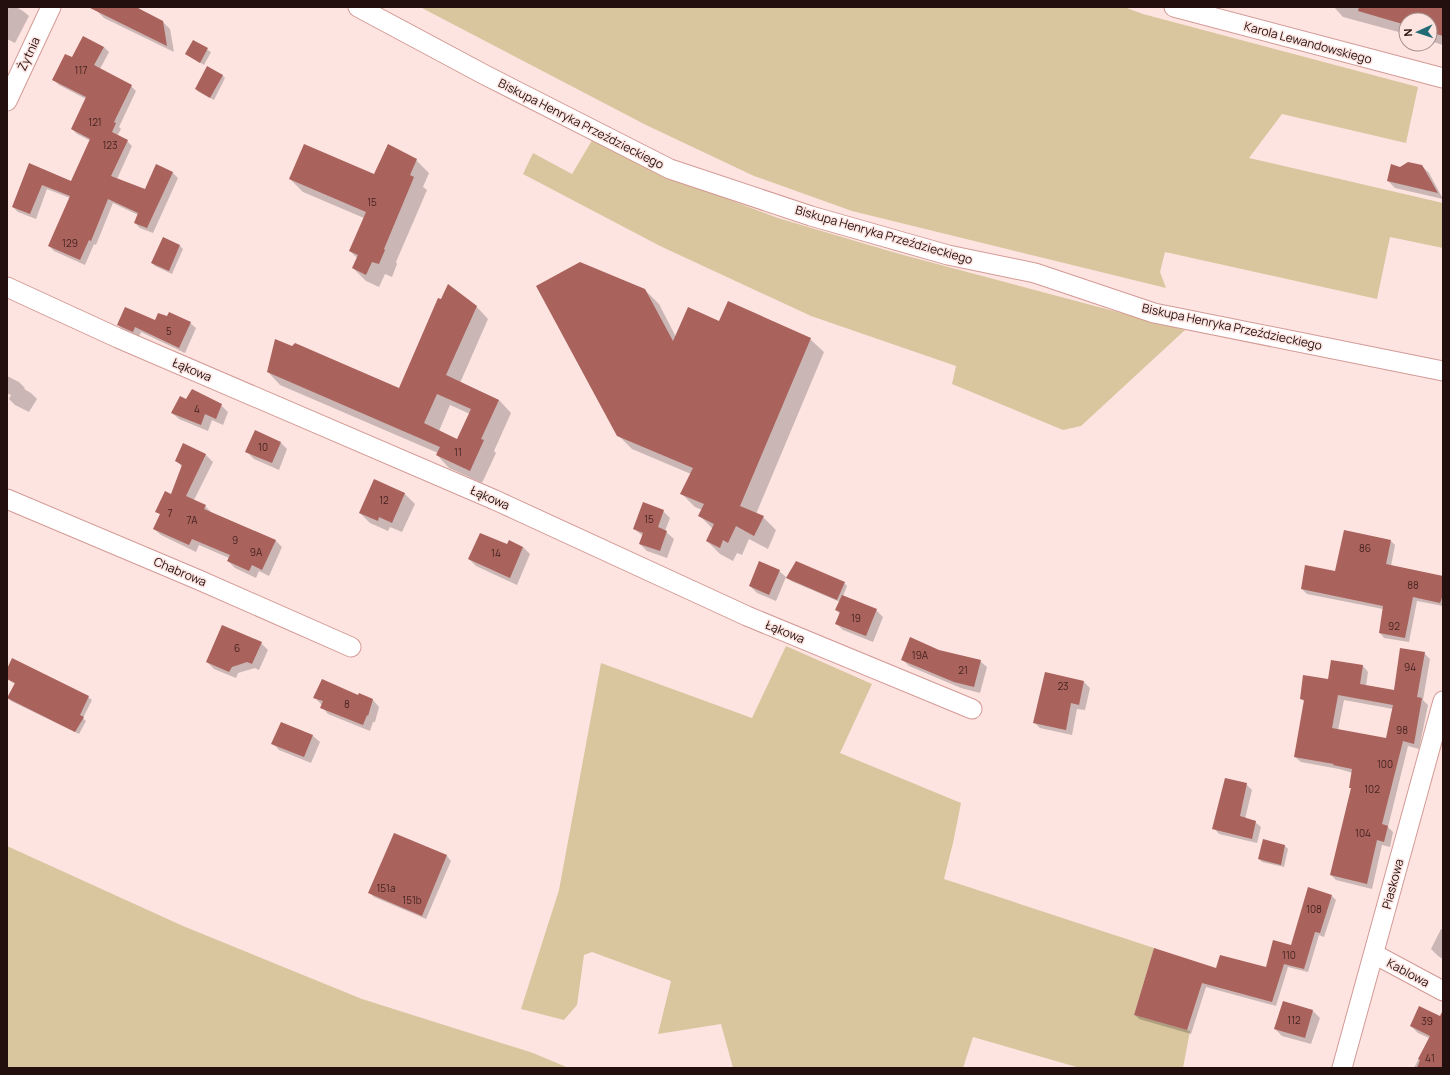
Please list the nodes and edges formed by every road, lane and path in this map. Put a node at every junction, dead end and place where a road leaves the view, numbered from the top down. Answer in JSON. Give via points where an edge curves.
{"nodes":[{"id":1,"x":51,"y":7,"type":"edge"},
{"id":2,"x":358,"y":7,"type":"edge"},
{"id":3,"x":1174,"y":7,"type":"edge"},
{"id":4,"x":1443,"y":78,"type":"edge"},
{"id":5,"x":7,"y":101,"type":"edge"},
{"id":6,"x":7,"y":287,"type":"edge"},
{"id":7,"x":1443,"y":371,"type":"edge"},
{"id":8,"x":7,"y":500,"type":"edge"},
{"id":9,"x":351,"y":648,"type":"dead end"},
{"id":10,"x":1443,"y":701,"type":"edge"},
{"id":11,"x":972,"y":709,"type":"dead end"},
{"id":12,"x":1374,"y":954,"type":"junction"},
{"id":13,"x":1443,"y":991,"type":"edge"},
{"id":14,"x":1342,"y":1068,"type":"edge"}],
"edges":[{"from":1,"to":5,"type":"street","name":"Żytnia"},
{"from":2,"to":7,"type":"street","name":"Biskupa Henryka Przeździeckiego","via":[[670,169],[811,216],[948,255],[1035,273],[1154,313]]},
{"from":3,"to":4,"type":"street","name":"Karola Lewandowskiego"},
{"from":6,"to":11,"type":"street","name":"Łąkowa","via":[[118,338],[495,500],[746,616]]},
{"from":8,"to":9,"type":"street","name":"Chabrowa","via":[[199,580]]},
{"from":10,"to":12,"type":"street","name":"Piaskowa"},
{"from":12,"to":13,"type":"street","name":"Kablowa"},
{"from":12,"to":14,"type":"street","name":"Piaskowa"}]}
